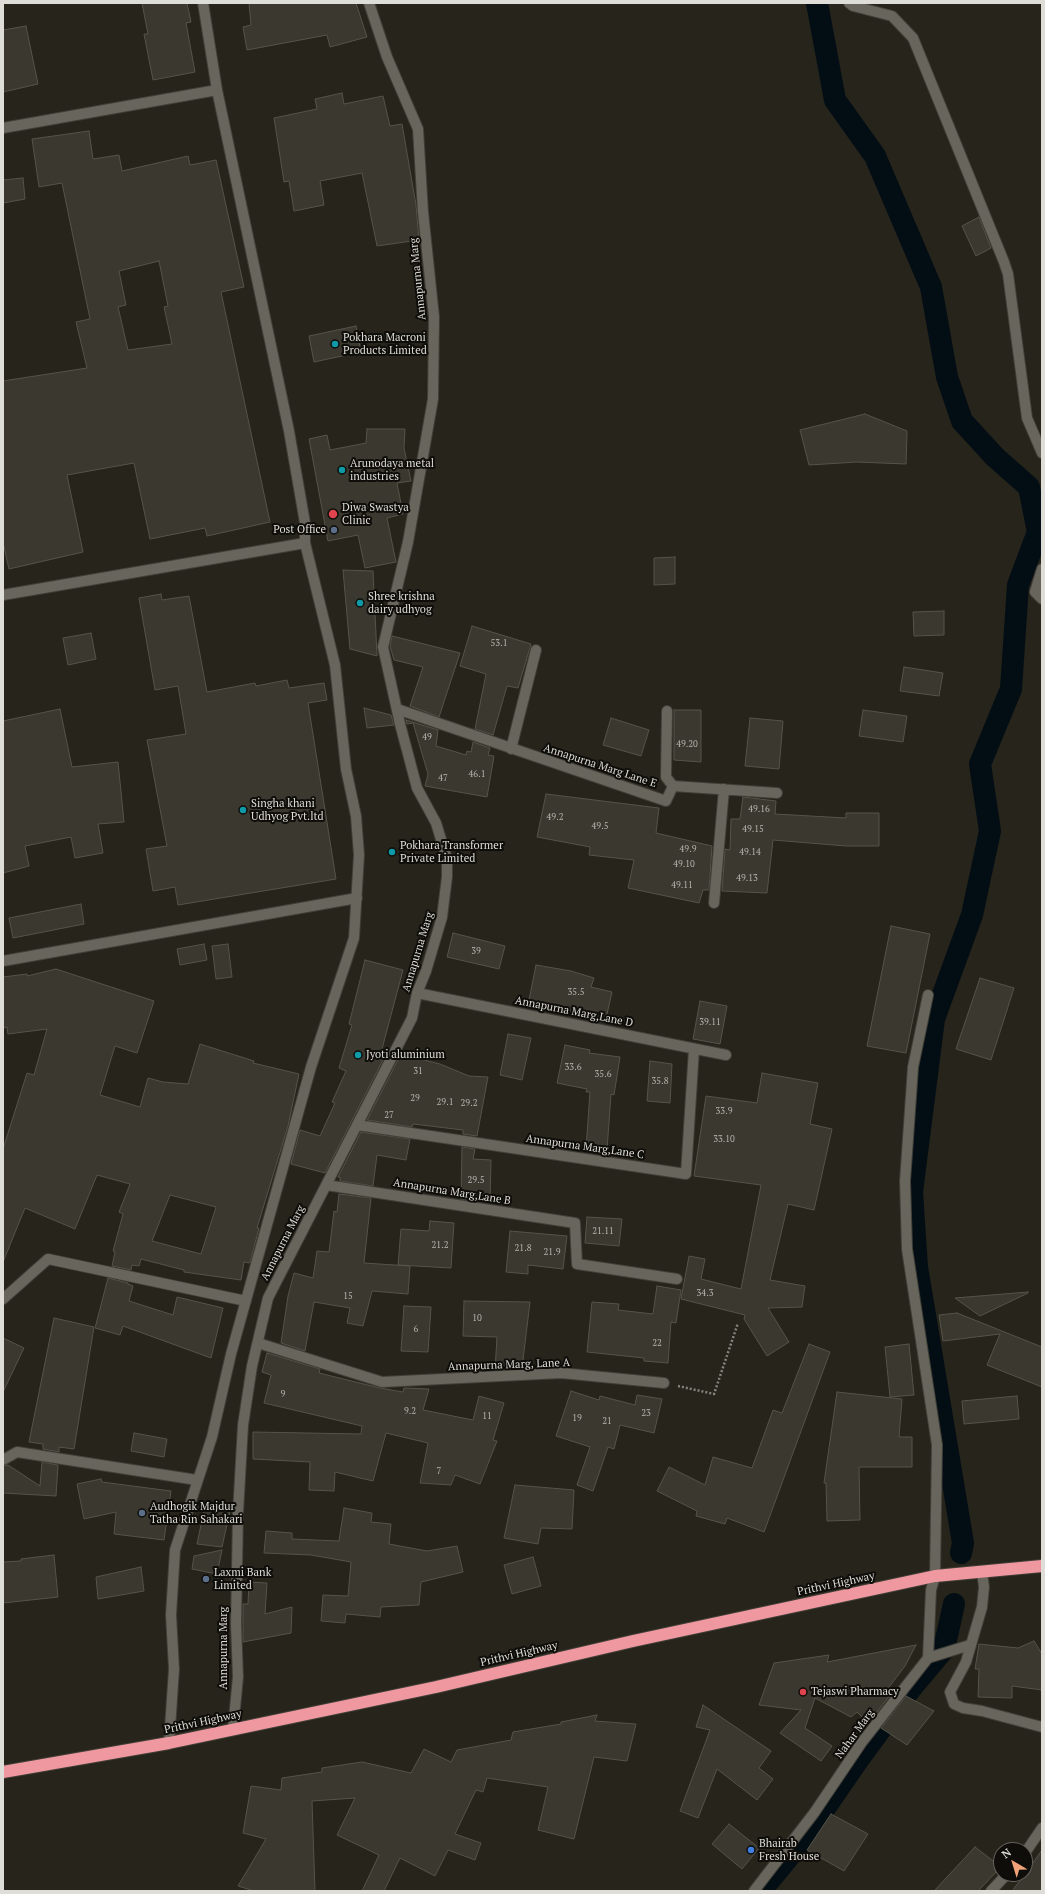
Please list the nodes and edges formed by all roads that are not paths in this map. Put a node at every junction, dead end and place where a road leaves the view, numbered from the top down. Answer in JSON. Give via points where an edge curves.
{"nodes":[{"id":1,"x":203,"y":3,"type":"edge"},
{"id":2,"x":369,"y":3,"type":"edge"},
{"id":3,"x":849,"y":3,"type":"edge"},
{"id":4,"x":217,"y":90,"type":"junction"},
{"id":5,"x":3,"y":128,"type":"edge"},
{"id":6,"x":1042,"y":453,"type":"edge"},
{"id":7,"x":305,"y":543,"type":"junction"},
{"id":8,"x":1042,"y":569,"type":"edge"},
{"id":9,"x":3,"y":595,"type":"edge"},
{"id":10,"x":1042,"y":599,"type":"edge"},
{"id":11,"x":536,"y":650,"type":"dead end"},
{"id":12,"x":397,"y":708,"type":"junction"},
{"id":13,"x":666,"y":711,"type":"dead end"},
{"id":14,"x":511,"y":749,"type":"junction"},
{"id":15,"x":672,"y":786,"type":"junction"},
{"id":16,"x":724,"y":789,"type":"junction"},
{"id":17,"x":777,"y":793,"type":"dead end"},
{"id":18,"x":357,"y":898,"type":"junction"},
{"id":19,"x":714,"y":903,"type":"dead end"},
{"id":20,"x":3,"y":962,"type":"edge"},
{"id":21,"x":417,"y":993,"type":"junction"},
{"id":22,"x":928,"y":995,"type":"dead end"},
{"id":23,"x":694,"y":1049,"type":"junction"},
{"id":24,"x":726,"y":1055,"type":"dead end"},
{"id":25,"x":357,"y":1125,"type":"junction"},
{"id":26,"x":326,"y":1185,"type":"junction"},
{"id":27,"x":677,"y":1279,"type":"dead end"},
{"id":28,"x":3,"y":1299,"type":"edge"},
{"id":29,"x":246,"y":1301,"type":"junction"},
{"id":30,"x":258,"y":1343,"type":"junction"},
{"id":31,"x":664,"y":1383,"type":"road end"},
{"id":32,"x":3,"y":1460,"type":"edge"},
{"id":33,"x":197,"y":1480,"type":"junction"},
{"id":34,"x":1042,"y":1566,"type":"edge"},
{"id":35,"x":982,"y":1572,"type":"junction"},
{"id":36,"x":935,"y":1576,"type":"junction"},
{"id":37,"x":970,"y":1645,"type":"junction"},
{"id":38,"x":928,"y":1658,"type":"junction"},
{"id":39,"x":1042,"y":1727,"type":"edge"},
{"id":40,"x":233,"y":1729,"type":"junction"},
{"id":41,"x":169,"y":1743,"type":"junction"},
{"id":42,"x":3,"y":1772,"type":"edge"},
{"id":43,"x":1042,"y":1828,"type":"edge"},
{"id":44,"x":1032,"y":1842,"type":"edge"},
{"id":45,"x":999,"y":1882,"type":"edge"},
{"id":46,"x":754,"y":1891,"type":"edge"},
{"id":47,"x":991,"y":1891,"type":"edge"}],
"edges":[{"from":1,"to":4,"type":"street"},
{"from":2,"to":12,"type":"street","name":"Annapurna Marg","via":[[387,57],[418,129],[423,212],[434,317],[433,399],[408,542],[384,647]]},
{"from":3,"to":6,"type":"street","via":[[892,16],[913,38],[1008,274],[1027,418]]},
{"from":4,"to":5,"type":"street"},
{"from":4,"to":7,"type":"street","via":[[289,431],[306,523]]},
{"from":7,"to":9,"type":"street"},
{"from":7,"to":18,"type":"street","via":[[335,665],[346,769],[356,816],[359,855]]},
{"from":8,"to":10,"type":"street","via":[[1035,592]]},
{"from":11,"to":14,"type":"street"},
{"from":12,"to":14,"type":"street","name":"Annapurna Marg Lane E"},
{"from":12,"to":21,"type":"street","name":"Annapurna Marg","via":[[417,788],[436,823],[447,858],[442,916]]},
{"from":13,"to":15,"type":"street","name":"Annapurna Marg Lane E","via":[[666,777]]},
{"from":14,"to":15,"type":"street","name":"Annapurna Marg Lane E","via":[[666,801]]},
{"from":15,"to":16,"type":"street","name":"Annapurna Marg Lane E"},
{"from":16,"to":17,"type":"street","name":"Annapurna Marg Lane E"},
{"from":16,"to":19,"type":"street"},
{"from":18,"to":20,"type":"street"},
{"from":18,"to":29,"type":"street","via":[[354,938],[311,1067]]},
{"from":21,"to":23,"type":"street","name":"Annapurna Marg,Lane D"},
{"from":21,"to":25,"type":"street","name":"Annapurna Marg","via":[[412,1018]]},
{"from":22,"to":36,"type":"street","via":[[913,1067],[905,1181],[907,1250],[937,1445]]},
{"from":23,"to":24,"type":"street","name":"Annapurna Marg,Lane D"},
{"from":23,"to":25,"type":"street","name":"Annapurna Marg,Lane C","via":[[686,1174]]},
{"from":25,"to":26,"type":"street","name":"Annapurna Marg"},
{"from":26,"to":27,"type":"street","name":"Annapurna Marg,Lane B","via":[[574,1223],[577,1264]]},
{"from":26,"to":30,"type":"street","name":"Annapurna Marg","via":[[268,1298]]},
{"from":28,"to":29,"type":"street","via":[[48,1259]]},
{"from":29,"to":33,"type":"street","via":[[212,1437]]},
{"from":30,"to":31,"type":"street","name":"Annapurna Marg, Lane A","via":[[382,1382],[561,1373]]},
{"from":30,"to":40,"type":"street","name":"Annapurna Marg","via":[[246,1398],[242,1440],[236,1624],[238,1677]]},
{"from":32,"to":33,"type":"street","via":[[17,1452]]},
{"from":33,"to":41,"type":"street","via":[[175,1550],[171,1615],[174,1669]]},
{"from":34,"to":35,"type":"highway","name":"Prithvi Highway"},
{"from":35,"to":36,"type":"highway","name":"Prithvi Highway"},
{"from":35,"to":37,"type":"street","via":[[982,1608]]},
{"from":36,"to":38,"type":"street","via":[[931,1590]]},
{"from":36,"to":40,"type":"highway","name":"Prithvi Highway","via":[[633,1641],[436,1687]]},
{"from":37,"to":38,"type":"street"},
{"from":37,"to":39,"type":"street","via":[[966,1662],[950,1692],[954,1704]]},
{"from":38,"to":46,"type":"street","name":"Nahar Marg","via":[[862,1742],[814,1813]]},
{"from":40,"to":41,"type":"highway","name":"Prithvi Highway"},
{"from":41,"to":42,"type":"highway","name":"Prithvi Highway"},
{"from":43,"to":44,"type":"street"},
{"from":45,"to":47,"type":"street"}]}
